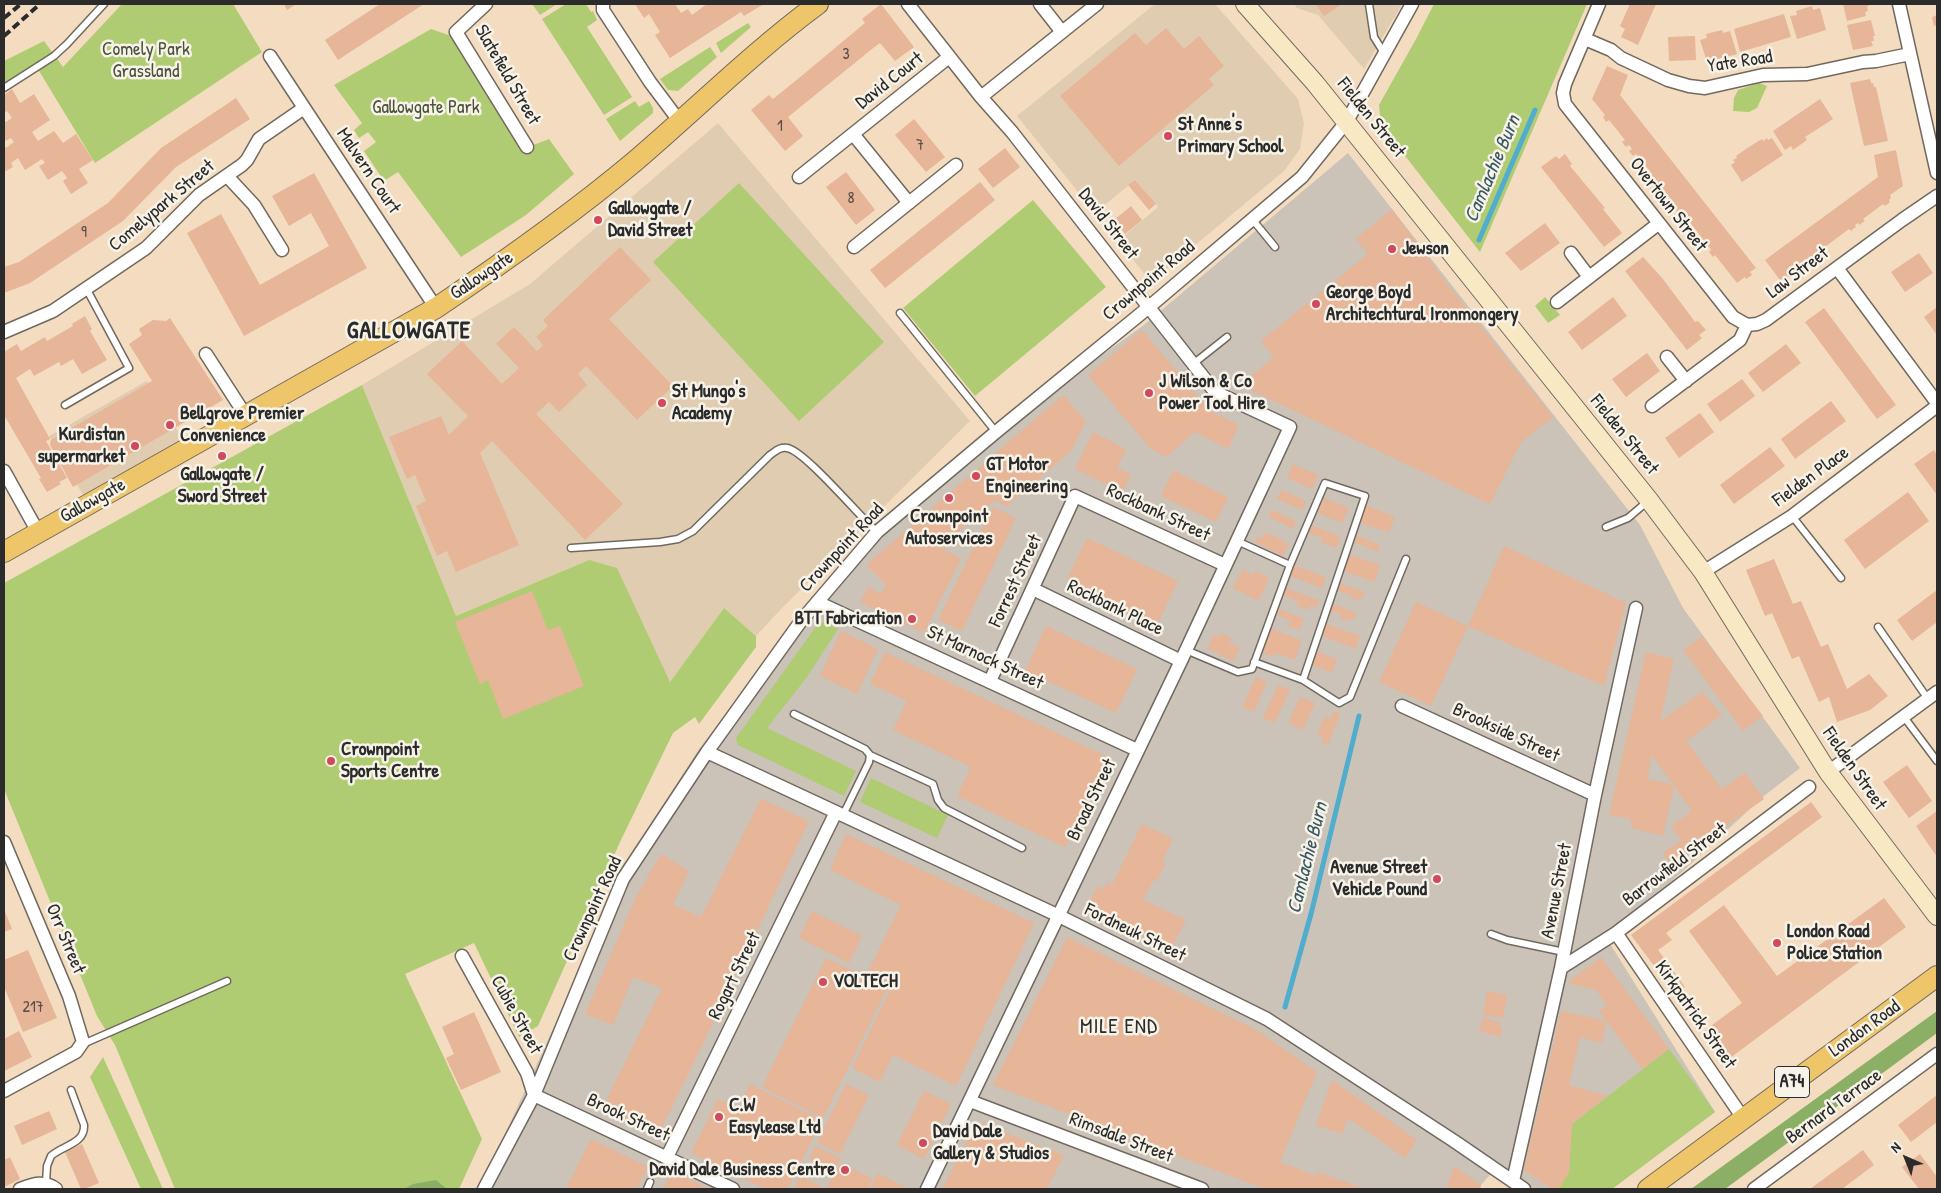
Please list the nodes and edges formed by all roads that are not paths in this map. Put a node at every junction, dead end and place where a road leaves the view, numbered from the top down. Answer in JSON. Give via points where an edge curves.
{"nodes":[{"id":1,"x":104,"y":4,"type":"edge"},
{"id":2,"x":486,"y":4,"type":"edge"},
{"id":3,"x":602,"y":4,"type":"edge"},
{"id":4,"x":818,"y":4,"type":"edge"},
{"id":5,"x":908,"y":4,"type":"edge"},
{"id":6,"x":1040,"y":4,"type":"edge"},
{"id":7,"x":1097,"y":4,"type":"edge"},
{"id":8,"x":1245,"y":4,"type":"edge"},
{"id":9,"x":1369,"y":4,"type":"edge"},
{"id":10,"x":1412,"y":4,"type":"edge"},
{"id":11,"x":1599,"y":4,"type":"edge"},
{"id":12,"x":1899,"y":4,"type":"edge"},
{"id":13,"x":1062,"y":32,"type":"junction"},
{"id":14,"x":1585,"y":38,"type":"junction"},
{"id":15,"x":1384,"y":54,"type":"junction"},
{"id":16,"x":1910,"y":54,"type":"junction"},
{"id":17,"x":270,"y":56,"type":"dead end"},
{"id":18,"x":950,"y":58,"type":"junction"},
{"id":19,"x":4,"y":88,"type":"edge"},
{"id":20,"x":981,"y":97,"type":"junction"},
{"id":21,"x":304,"y":108,"type":"junction"},
{"id":22,"x":680,"y":122,"type":"junction"},
{"id":23,"x":1347,"y":122,"type":"junction"},
{"id":24,"x":853,"y":134,"type":"junction"},
{"id":25,"x":527,"y":147,"type":"dead end"},
{"id":26,"x":956,"y":165,"type":"dead end"},
{"id":27,"x":1937,"y":173,"type":"edge"},
{"id":28,"x":227,"y":176,"type":"junction"},
{"id":29,"x":799,"y":177,"type":"dead end"},
{"id":30,"x":1937,"y":196,"type":"edge"},
{"id":31,"x":909,"y":203,"type":"junction"},
{"id":32,"x":1252,"y":220,"type":"junction"},
{"id":33,"x":1658,"y":224,"type":"junction"},
{"id":34,"x":854,"y":247,"type":"dead end"},
{"id":35,"x":1275,"y":247,"type":"dead end"},
{"id":36,"x":282,"y":250,"type":"dead end"},
{"id":37,"x":1571,"y":253,"type":"dead end"},
{"id":38,"x":1836,"y":268,"type":"junction"},
{"id":39,"x":1589,"y":277,"type":"junction"},
{"id":40,"x":86,"y":288,"type":"junction"},
{"id":41,"x":1557,"y":302,"type":"dead end"},
{"id":42,"x":1149,"y":307,"type":"junction"},
{"id":43,"x":436,"y":308,"type":"junction"},
{"id":44,"x":900,"y":313,"type":"dead end"},
{"id":45,"x":1747,"y":325,"type":"junction"},
{"id":46,"x":4,"y":332,"type":"edge"},
{"id":47,"x":1226,"y":337,"type":"dead end"},
{"id":48,"x":206,"y":354,"type":"dead end"},
{"id":49,"x":1668,"y":357,"type":"dead end"},
{"id":50,"x":1193,"y":364,"type":"junction"},
{"id":51,"x":1686,"y":381,"type":"junction"},
{"id":52,"x":1937,"y":404,"type":"edge"},
{"id":53,"x":65,"y":405,"type":"dead end"},
{"id":54,"x":1652,"y":406,"type":"dead end"},
{"id":55,"x":246,"y":416,"type":"junction"},
{"id":56,"x":1290,"y":427,"type":"joint"},
{"id":57,"x":996,"y":432,"type":"junction"},
{"id":58,"x":4,"y":470,"type":"edge"},
{"id":59,"x":1075,"y":496,"type":"joint"},
{"id":60,"x":1649,"y":500,"type":"junction"},
{"id":61,"x":1792,"y":516,"type":"junction"},
{"id":62,"x":1606,"y":527,"type":"dead end"},
{"id":63,"x":38,"y":532,"type":"junction"},
{"id":64,"x":877,"y":532,"type":"junction"},
{"id":65,"x":1237,"y":541,"type":"junction"},
{"id":66,"x":571,"y":548,"type":"dead end"},
{"id":67,"x":4,"y":552,"type":"edge"},
{"id":68,"x":1406,"y":559,"type":"dead end"},
{"id":69,"x":1225,"y":565,"type":"junction"},
{"id":70,"x":1290,"y":565,"type":"junction"},
{"id":71,"x":1703,"y":572,"type":"junction"},
{"id":72,"x":1841,"y":578,"type":"dead end"},
{"id":73,"x":1033,"y":589,"type":"junction"},
{"id":74,"x":817,"y":602,"type":"junction"},
{"id":75,"x":1636,"y":608,"type":"dead end"},
{"id":76,"x":1878,"y":627,"type":"dead end"},
{"id":77,"x":1183,"y":656,"type":"junction"},
{"id":78,"x":1254,"y":662,"type":"junction"},
{"id":79,"x":1303,"y":680,"type":"junction"},
{"id":80,"x":990,"y":681,"type":"junction"},
{"id":81,"x":1932,"y":696,"type":"edge"},
{"id":82,"x":1402,"y":706,"type":"dead end"},
{"id":83,"x":794,"y":714,"type":"dead end"},
{"id":84,"x":1904,"y":716,"type":"junction"},
{"id":85,"x":1137,"y":750,"type":"junction"},
{"id":86,"x":707,"y":752,"type":"junction"},
{"id":87,"x":870,"y":755,"type":"junction"},
{"id":88,"x":1937,"y":761,"type":"edge"},
{"id":89,"x":1828,"y":772,"type":"junction"},
{"id":90,"x":1809,"y":787,"type":"dead end"},
{"id":91,"x":1595,"y":795,"type":"junction"},
{"id":92,"x":840,"y":813,"type":"junction"},
{"id":93,"x":4,"y":842,"type":"edge"},
{"id":94,"x":1022,"y":848,"type":"dead end"},
{"id":95,"x":1058,"y":915,"type":"junction"},
{"id":96,"x":1937,"y":916,"type":"edge"},
{"id":97,"x":1616,"y":933,"type":"junction"},
{"id":98,"x":1491,"y":934,"type":"dead end"},
{"id":99,"x":1564,"y":952,"type":"junction"},
{"id":100,"x":462,"y":956,"type":"dead end"},
{"id":101,"x":1561,"y":968,"type":"junction"},
{"id":102,"x":1937,"y":976,"type":"edge"},
{"id":103,"x":227,"y":981,"type":"dead end"},
{"id":104,"x":79,"y":1048,"type":"junction"},
{"id":105,"x":1937,"y":1054,"type":"edge"},
{"id":106,"x":4,"y":1090,"type":"edge"},
{"id":107,"x":71,"y":1090,"type":"dead end"},
{"id":108,"x":534,"y":1095,"type":"junction"},
{"id":109,"x":970,"y":1101,"type":"junction"},
{"id":110,"x":1743,"y":1118,"type":"junction"},
{"id":111,"x":667,"y":1157,"type":"junction"},
{"id":112,"x":1513,"y":1181,"type":"junction"},
{"id":113,"x":650,"y":1182,"type":"dead end"},
{"id":114,"x":51,"y":1186,"type":"edge"},
{"id":115,"x":20,"y":1189,"type":"edge"},
{"id":116,"x":484,"y":1189,"type":"edge"},
{"id":117,"x":647,"y":1189,"type":"edge"},
{"id":118,"x":733,"y":1189,"type":"edge"},
{"id":119,"x":927,"y":1189,"type":"edge"},
{"id":120,"x":1202,"y":1189,"type":"edge"},
{"id":121,"x":1524,"y":1189,"type":"edge"},
{"id":122,"x":1648,"y":1189,"type":"edge"},
{"id":123,"x":1754,"y":1189,"type":"edge"}],
"edges":[{"from":1,"to":19,"type":"lane","via":[[54,56]]},
{"from":2,"to":25,"type":"street","name":"Slatefield Street","via":[[456,32]]},
{"from":3,"to":22,"type":"street","via":[[650,82]]},
{"from":4,"to":22,"type":"main road","name":"Gallowgate"},
{"from":5,"to":18,"type":"street"},
{"from":6,"to":13,"type":"street"},
{"from":7,"to":13,"type":"street"},
{"from":8,"to":23,"type":"main road","name":"Fielden Street"},
{"from":9,"to":15,"type":"lane","via":[[1374,37]]},
{"from":10,"to":15,"type":"street","name":"Crownpoint Road"},
{"from":11,"to":14,"type":"street"},
{"from":12,"to":16,"type":"street"},
{"from":13,"to":20,"type":"street"},
{"from":14,"to":16,"type":"street","name":"Yate Road","via":[[1668,80],[1705,88],[1763,75],[1807,74]]},
{"from":14,"to":33,"type":"street","name":"Overtown Street","via":[[1565,84],[1565,104]]},
{"from":15,"to":23,"type":"street","name":"Crownpoint Road"},
{"from":16,"to":27,"type":"street"},
{"from":17,"to":21,"type":"street","name":"Malvern Court"},
{"from":18,"to":20,"type":"street"},
{"from":18,"to":24,"type":"street","name":"David Court"},
{"from":20,"to":42,"type":"street","name":"David Street"},
{"from":21,"to":28,"type":"street","name":"Comelypark Street","via":[[259,139],[247,160]]},
{"from":21,"to":43,"type":"street","name":"Malvern Court"},
{"from":22,"to":43,"type":"main road","name":"Gallowgate","via":[[560,221]]},
{"from":23,"to":32,"type":"street","name":"Crownpoint Road","via":[[1302,177]]},
{"from":23,"to":60,"type":"main road","name":"Fielden Street"},
{"from":24,"to":29,"type":"street","name":"David Court"},
{"from":24,"to":31,"type":"street","name":"David Court"},
{"from":26,"to":31,"type":"street"},
{"from":28,"to":36,"type":"street","via":[[254,205]]},
{"from":28,"to":40,"type":"street","name":"Comelypark Street","via":[[199,195],[146,248]]},
{"from":30,"to":38,"type":"street","name":"Law Street"},
{"from":31,"to":34,"type":"street"},
{"from":32,"to":35,"type":"lane"},
{"from":32,"to":42,"type":"street","name":"Crownpoint Road"},
{"from":33,"to":39,"type":"street"},
{"from":33,"to":45,"type":"street","name":"Overtown Street","via":[[1733,317]]},
{"from":37,"to":39,"type":"street"},
{"from":38,"to":45,"type":"street","name":"Law Street","via":[[1766,320]]},
{"from":38,"to":52,"type":"street"},
{"from":39,"to":41,"type":"street"},
{"from":40,"to":46,"type":"street","name":"Comelypark Street","via":[[53,311]]},
{"from":40,"to":53,"type":"lane","via":[[128,368]]},
{"from":42,"to":50,"type":"street","name":"David Street"},
{"from":42,"to":57,"type":"street","name":"Crownpoint Road"},
{"from":43,"to":55,"type":"main road","name":"Gallowgate"},
{"from":44,"to":57,"type":"lane"},
{"from":45,"to":51,"type":"street","via":[[1740,340]]},
{"from":47,"to":50,"type":"lane"},
{"from":48,"to":55,"type":"street"},
{"from":49,"to":51,"type":"street"},
{"from":50,"to":56,"type":"street","name":"David Street","via":[[1215,392]]},
{"from":51,"to":54,"type":"street"},
{"from":52,"to":61,"type":"street","name":"Fielden Place"},
{"from":55,"to":63,"type":"main road","name":"Gallowgate"},
{"from":56,"to":65,"type":"street","name":"Broad Street"},
{"from":57,"to":64,"type":"street","name":"Crownpoint Road"},
{"from":58,"to":63,"type":"street"},
{"from":59,"to":69,"type":"street","name":"Rockbank Street"},
{"from":59,"to":73,"type":"street","name":"Forrest Street"},
{"from":60,"to":62,"type":"lane","via":[[1628,518]]},
{"from":60,"to":71,"type":"main road","name":"Fielden Street"},
{"from":61,"to":71,"type":"street","name":"Fielden Place"},
{"from":61,"to":72,"type":"lane"},
{"from":63,"to":67,"type":"main road","name":"Gallowgate"},
{"from":64,"to":66,"type":"lane","via":[[796,451],[779,448],[693,531],[678,539]]},
{"from":64,"to":74,"type":"street","name":"Crownpoint Road"},
{"from":65,"to":69,"type":"street","name":"Broad Street"},
{"from":65,"to":70,"type":"lane"},
{"from":68,"to":79,"type":"lane","via":[[1350,697],[1339,703]]},
{"from":69,"to":77,"type":"street","name":"Broad Street"},
{"from":70,"to":78,"type":"lane"},
{"from":70,"to":79,"type":"lane","via":[[1325,483],[1365,496]]},
{"from":71,"to":89,"type":"main road","name":"Fielden Street"},
{"from":73,"to":77,"type":"street","name":"Rockbank Place"},
{"from":73,"to":80,"type":"street","name":"Forrest Street"},
{"from":74,"to":80,"type":"street","name":"St Marnock Street"},
{"from":74,"to":86,"type":"street","name":"Crownpoint Road"},
{"from":75,"to":91,"type":"street","name":"Avenue Street"},
{"from":76,"to":81,"type":"lane"},
{"from":77,"to":78,"type":"lane","via":[[1238,672],[1252,669]]},
{"from":77,"to":85,"type":"street","name":"Broad Street"},
{"from":78,"to":79,"type":"lane"},
{"from":80,"to":85,"type":"street","name":"St Marnock Street"},
{"from":81,"to":84,"type":"street"},
{"from":82,"to":91,"type":"street","name":"Brookside Street"},
{"from":83,"to":87,"type":"lane","via":[[865,748]]},
{"from":84,"to":88,"type":"lane"},
{"from":84,"to":89,"type":"street"},
{"from":85,"to":95,"type":"street","name":"Broad Street"},
{"from":86,"to":92,"type":"street","name":"Fordneuk Street"},
{"from":86,"to":108,"type":"street","name":"Crownpoint Road","via":[[623,879]]},
{"from":87,"to":92,"type":"lane"},
{"from":87,"to":94,"type":"lane","via":[[933,784],[944,808]]},
{"from":89,"to":96,"type":"main road","name":"Fielden Street"},
{"from":90,"to":97,"type":"street","name":"Barrowfield Street"},
{"from":91,"to":99,"type":"street","name":"Avenue Street"},
{"from":92,"to":95,"type":"street","name":"Fordneuk Street"},
{"from":92,"to":111,"type":"street","name":"Rogart Street"},
{"from":93,"to":104,"type":"street","name":"Orr Street","via":[[69,996],[81,1034]]},
{"from":95,"to":109,"type":"street","name":"Broad Street"},
{"from":95,"to":112,"type":"street","name":"Fordneuk Street","via":[[1267,1019]]},
{"from":97,"to":101,"type":"street","name":"Barrowfield Street"},
{"from":97,"to":110,"type":"street","name":"Kirkpatrick Street"},
{"from":98,"to":99,"type":"lane"},
{"from":99,"to":101,"type":"street","name":"Avenue Street"},
{"from":100,"to":108,"type":"street","name":"Cubie Street","via":[[526,1073]]},
{"from":101,"to":112,"type":"street","name":"Avenue Street"},
{"from":102,"to":110,"type":"main road","name":"London Road","number":"A74"},
{"from":103,"to":104,"type":"lane"},
{"from":104,"to":106,"type":"street"},
{"from":105,"to":123,"type":"street","name":"Bernard Terrace"},
{"from":107,"to":114,"type":"lane","via":[[84,1130],[76,1142],[50,1156],[47,1166]]},
{"from":108,"to":111,"type":"street","name":"Brook Street"},
{"from":108,"to":116,"type":"street","name":"Crownpoint Road"},
{"from":109,"to":119,"type":"street","name":"Broad Street"},
{"from":109,"to":120,"type":"street","name":"Rimsdale Street"},
{"from":110,"to":122,"type":"main road","name":"London Road","number":"A74"},
{"from":111,"to":118,"type":"street","name":"Brook Street"},
{"from":112,"to":121,"type":"street","name":"Fordneuk Street"},
{"from":113,"to":117,"type":"lane"},
{"from":114,"to":115,"type":"street","via":[[40,1184]]}]}
